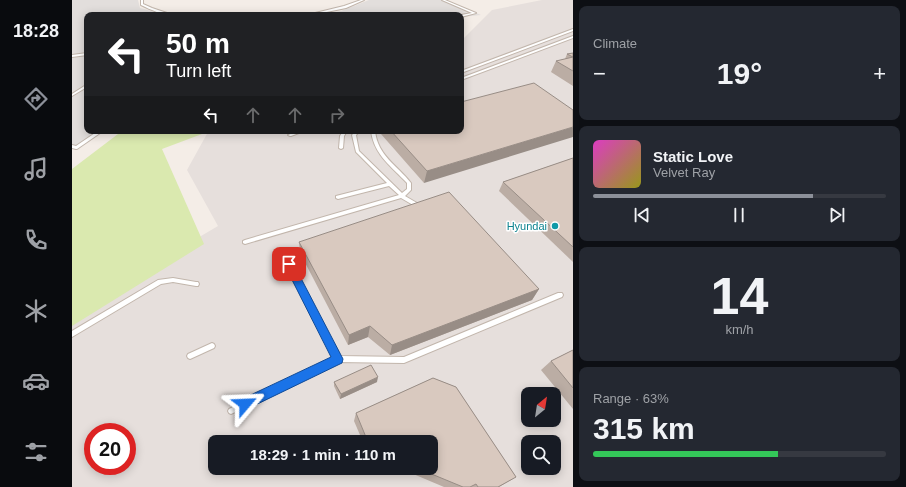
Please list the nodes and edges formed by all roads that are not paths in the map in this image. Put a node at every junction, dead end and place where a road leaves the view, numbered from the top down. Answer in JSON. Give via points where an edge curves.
{"nodes":[{"id":1,"x":142,"y":0,"type":"edge"},
{"id":2,"x":363,"y":0,"type":"edge"},
{"id":3,"x":443,"y":0,"type":"edge"},
{"id":4,"x":162,"y":12,"type":"edge"},
{"id":5,"x":320,"y":12,"type":"edge"},
{"id":6,"x":464,"y":15,"type":"edge"},
{"id":7,"x":573,"y":30,"type":"edge"},
{"id":8,"x":573,"y":37,"type":"edge"},
{"id":9,"x":84,"y":54,"type":"edge"},
{"id":10,"x":72,"y":56,"type":"edge"},
{"id":11,"x":464,"y":71,"type":"edge"},
{"id":12,"x":464,"y":78,"type":"edge"},
{"id":13,"x":84,"y":88,"type":"edge"},
{"id":14,"x":72,"y":95,"type":"edge"},
{"id":15,"x":97,"y":134,"type":"edge"},
{"id":16,"x":293,"y":134,"type":"edge"},
{"id":17,"x":343,"y":134,"type":"edge"},
{"id":18,"x":355,"y":134,"type":"edge"},
{"id":19,"x":373,"y":134,"type":"edge"},
{"id":20,"x":290,"y":135,"type":"dead end"},
{"id":21,"x":72,"y":146,"type":"edge"},
{"id":22,"x":341,"y":148,"type":"dead end"},
{"id":23,"x":389,"y":184,"type":"junction"},
{"id":24,"x":402,"y":196,"type":"junction"},
{"id":25,"x":338,"y":198,"type":"dead end"},
{"id":26,"x":415,"y":204,"type":"edge"},
{"id":27,"x":245,"y":242,"type":"dead end"},
{"id":28,"x":289,"y":264,"type":"dead end"},
{"id":29,"x":196,"y":284,"type":"dead end"},
{"id":30,"x":560,"y":295,"type":"dead end"},
{"id":31,"x":72,"y":334,"type":"edge"},
{"id":32,"x":212,"y":346,"type":"dead end"},
{"id":33,"x":190,"y":356,"type":"dead end"},
{"id":34,"x":338,"y":359,"type":"junction"},
{"id":35,"x":231,"y":411,"type":"dead end"}],
"edges":[{"from":1,"to":4,"type":"lane","via":[[142,4]]},
{"from":2,"to":5,"type":"lane"},
{"from":3,"to":6,"type":"lane","via":[[475,13]]},
{"from":7,"to":11,"type":"lane"},
{"from":8,"to":12,"type":"lane"},
{"from":9,"to":10,"type":"lane"},
{"from":13,"to":14,"type":"lane"},
{"from":15,"to":21,"type":"lane","via":[[76,148]]},
{"from":16,"to":20,"type":"lane"},
{"from":17,"to":22,"type":"lane"},
{"from":18,"to":23,"type":"lane","via":[[357,151]]},
{"from":19,"to":24,"type":"lane","via":[[378,150],[409,183],[409,190]]},
{"from":23,"to":24,"type":"lane"},
{"from":23,"to":25,"type":"lane"},
{"from":24,"to":26,"type":"lane"},
{"from":24,"to":27,"type":"lane"},
{"from":28,"to":34,"type":"lane"},
{"from":29,"to":31,"type":"lane","via":[[173,280],[160,282]]},
{"from":30,"to":34,"type":"lane","via":[[404,360]]},
{"from":32,"to":33,"type":"lane"},
{"from":34,"to":35,"type":"lane"}]}
